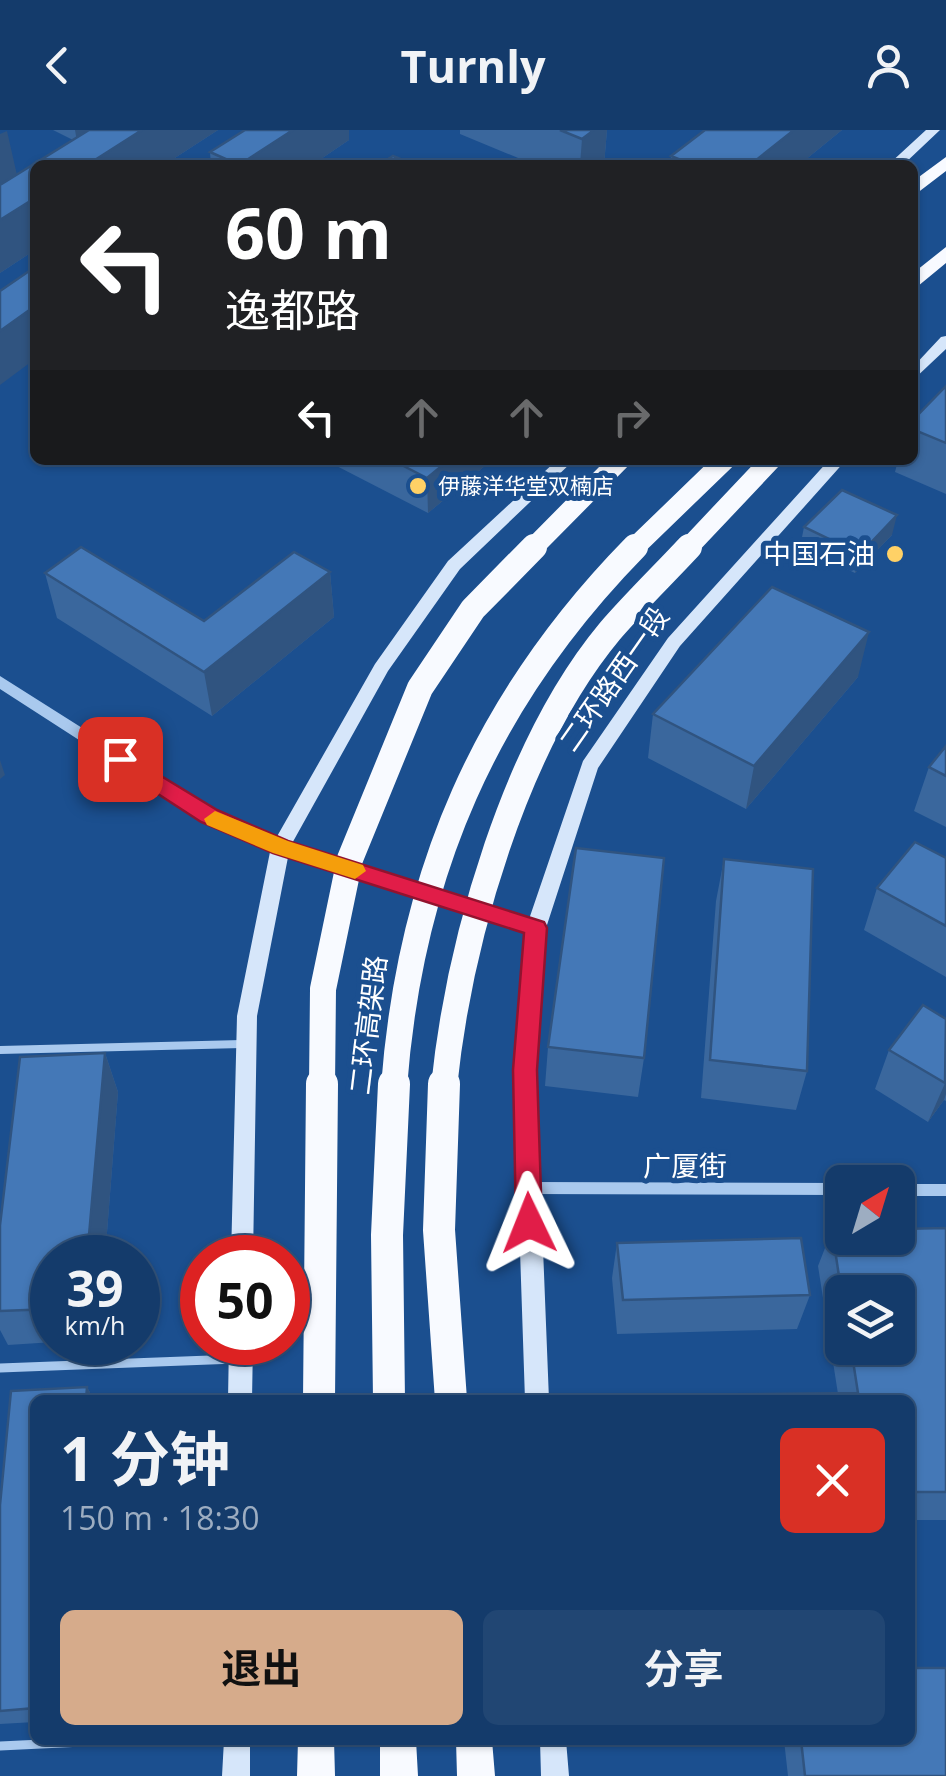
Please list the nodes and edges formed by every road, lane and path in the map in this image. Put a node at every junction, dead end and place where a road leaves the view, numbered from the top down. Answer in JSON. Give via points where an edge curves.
{"nodes":[{"id":1,"x":934,"y":130,"type":"edge"},
{"id":2,"x":901,"y":160,"type":"edge"},
{"id":3,"x":946,"y":162,"type":"edge"},
{"id":4,"x":918,"y":187,"type":"edge"},
{"id":5,"x":946,"y":253,"type":"edge"},
{"id":6,"x":918,"y":279,"type":"edge"},
{"id":7,"x":946,"y":340,"type":"edge"},
{"id":8,"x":918,"y":370,"type":"edge"},
{"id":9,"x":561,"y":465,"type":"edge"},
{"id":10,"x":615,"y":465,"type":"edge"},
{"id":11,"x":721,"y":465,"type":"edge"},
{"id":12,"x":767,"y":465,"type":"edge"},
{"id":13,"x":833,"y":465,"type":"edge"},
{"id":14,"x":0,"y":682,"type":"edge"},
{"id":15,"x":281,"y":848,"type":"junction"},
{"id":16,"x":536,"y":928,"type":"junction"},
{"id":17,"x":247,"y":1044,"type":"junction"},
{"id":18,"x":0,"y":1050,"type":"edge"},
{"id":19,"x":528,"y":1188,"type":"junction"},
{"id":20,"x":825,"y":1190,"type":"edge"},
{"id":21,"x":915,"y":1190,"type":"edge"},
{"id":22,"x":946,"y":1190,"type":"edge"},
{"id":23,"x":243,"y":1235,"type":"edge"},
{"id":24,"x":180,"y":1355,"type":"edge"},
{"id":25,"x":241,"y":1365,"type":"edge"},
{"id":26,"x":0,"y":1368,"type":"edge"},
{"id":27,"x":240,"y":1395,"type":"edge"},
{"id":28,"x":319,"y":1395,"type":"edge"},
{"id":29,"x":390,"y":1395,"type":"edge"},
{"id":30,"x":451,"y":1395,"type":"edge"},
{"id":31,"x":537,"y":1395,"type":"edge"},
{"id":32,"x":30,"y":1745,"type":"edge"},
{"id":33,"x":237,"y":1745,"type":"edge"},
{"id":34,"x":316,"y":1745,"type":"edge"},
{"id":35,"x":398,"y":1745,"type":"edge"},
{"id":36,"x":474,"y":1745,"type":"edge"},
{"id":37,"x":553,"y":1745,"type":"edge"},
{"id":38,"x":0,"y":1746,"type":"edge"},
{"id":39,"x":236,"y":1776,"type":"edge"},
{"id":40,"x":316,"y":1776,"type":"edge"},
{"id":41,"x":398,"y":1776,"type":"edge"},
{"id":42,"x":476,"y":1776,"type":"edge"},
{"id":43,"x":554,"y":1776,"type":"edge"}],
"edges":[{"from":1,"to":2,"type":"main road"},
{"from":3,"to":4,"type":"highway"},
{"from":5,"to":6,"type":"highway"},
{"from":7,"to":8,"type":"main road"},
{"from":9,"to":15,"type":"main road","via":[[454,565],[381,668]]},
{"from":10,"to":28,"type":"highway","name":"二环高架路","bridge":true,"via":[[473,610],[420,688],[350,859],[323,990]]},
{"from":11,"to":29,"type":"highway","name":"二环高架路","bridge":true,"via":[[603,582],[491,738],[441,842],[404,994],[385,1229]]},
{"from":12,"to":30,"type":"highway","bridge":true,"via":[[609,632],[571,687],[531,766],[472,916],[444,1083],[439,1230]]},
{"from":13,"to":16,"type":"main road","name":"二环路西一段","via":[[674,642],[589,766]]},
{"from":14,"to":15,"type":"street","via":[[209,816]]},
{"from":15,"to":16,"type":"street"},
{"from":15,"to":17,"type":"main road"},
{"from":16,"to":19,"type":"main road","name":"二环路西一段","via":[[525,1070]]},
{"from":17,"to":18,"type":"lane"},
{"from":17,"to":23,"type":"main road"},
{"from":19,"to":20,"type":"street","name":"广厦街"},
{"from":19,"to":31,"type":"main road","name":"二环路西一段"},
{"from":21,"to":22,"type":"street"},
{"from":24,"to":26,"type":"lane"},
{"from":25,"to":27,"type":"main road"},
{"from":32,"to":38,"type":"lane"},
{"from":33,"to":39,"type":"main road"},
{"from":34,"to":40,"type":"highway"},
{"from":35,"to":41,"type":"highway"},
{"from":36,"to":42,"type":"highway"},
{"from":37,"to":43,"type":"main road"}]}
